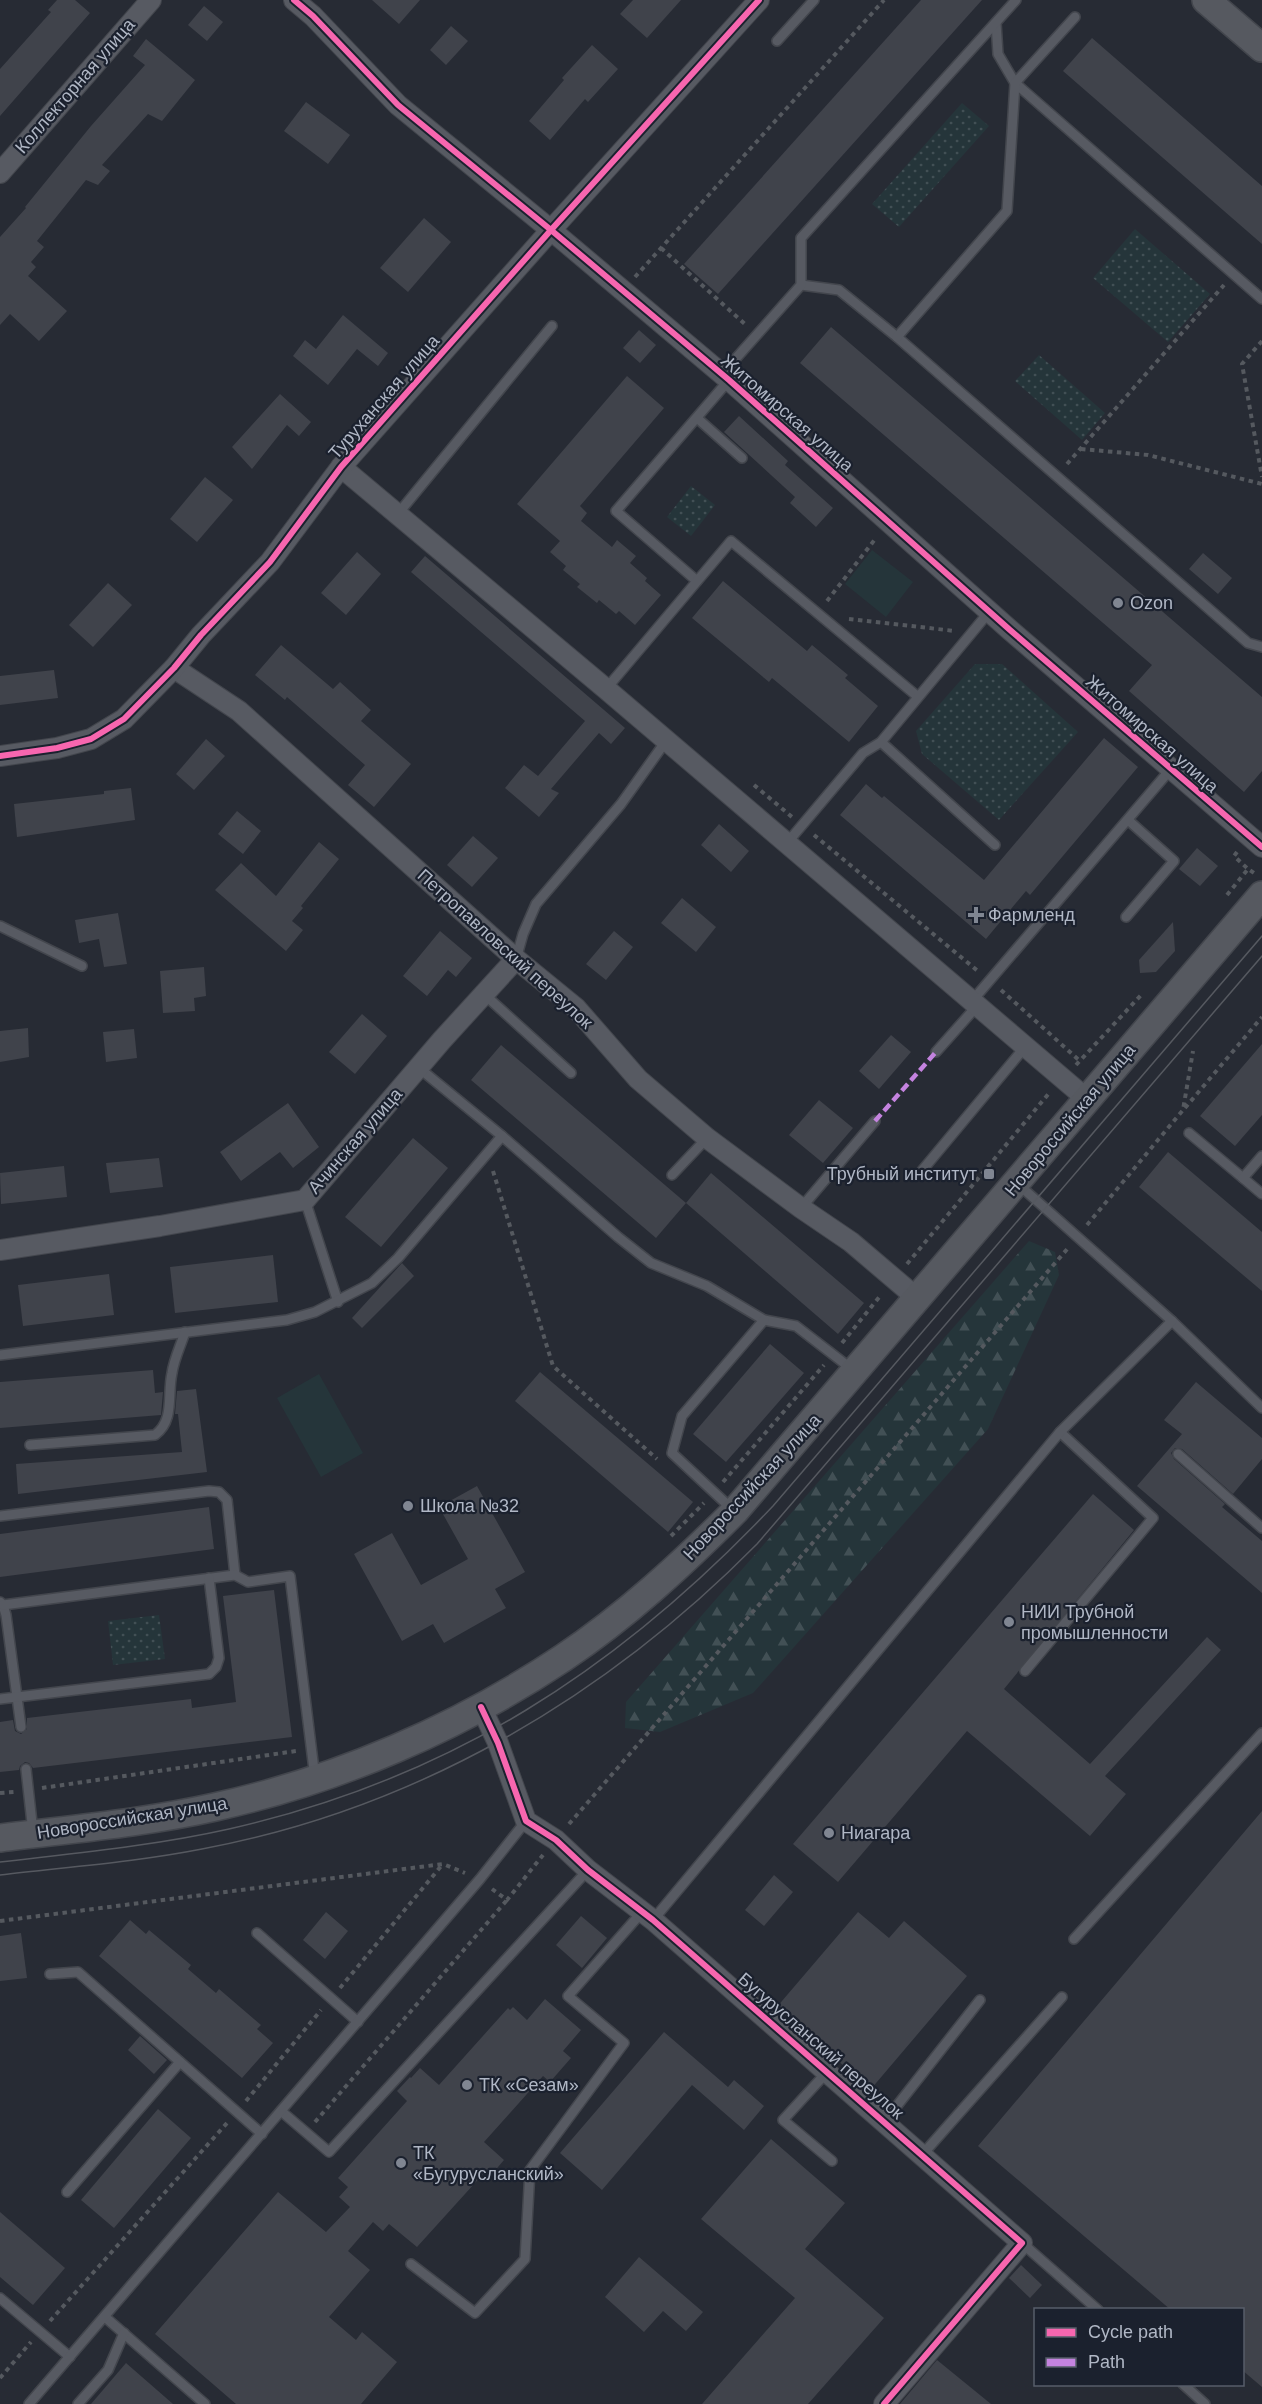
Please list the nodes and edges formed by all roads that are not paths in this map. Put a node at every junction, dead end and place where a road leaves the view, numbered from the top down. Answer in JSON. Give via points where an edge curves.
{"nodes":[{"id":1,"x":151,"y":0,"type":"edge"},
{"id":2,"x":294,"y":0,"type":"edge"},
{"id":3,"x":759,"y":0,"type":"edge"},
{"id":4,"x":814,"y":0,"type":"edge"},
{"id":5,"x":1016,"y":0,"type":"edge"},
{"id":6,"x":1206,"y":0,"type":"edge"},
{"id":7,"x":1075,"y":16,"type":"dead end"},
{"id":8,"x":996,"y":22,"type":"junction"},
{"id":9,"x":777,"y":41,"type":"dead end"},
{"id":10,"x":1262,"y":48,"type":"edge"},
{"id":11,"x":1015,"y":83,"type":"junction"},
{"id":12,"x":0,"y":173,"type":"edge"},
{"id":13,"x":551,"y":230,"type":"junction"},
{"id":14,"x":801,"y":285,"type":"junction"},
{"id":15,"x":1262,"y":299,"type":"edge"},
{"id":16,"x":552,"y":326,"type":"dead end"},
{"id":17,"x":897,"y":337,"type":"junction"},
{"id":18,"x":725,"y":377,"type":"junction"},
{"id":19,"x":697,"y":418,"type":"junction"},
{"id":20,"x":742,"y":458,"type":"dead end"},
{"id":21,"x":341,"y":468,"type":"junction"},
{"id":22,"x":397,"y":514,"type":"junction"},
{"id":23,"x":697,"y":580,"type":"junction"},
{"id":24,"x":989,"y":612,"type":"junction"},
{"id":25,"x":1262,"y":647,"type":"edge"},
{"id":26,"x":174,"y":668,"type":"junction"},
{"id":27,"x":606,"y":689,"type":"junction"},
{"id":28,"x":918,"y":696,"type":"junction"},
{"id":29,"x":666,"y":741,"type":"junction"},
{"id":30,"x":881,"y":742,"type":"junction"},
{"id":31,"x":0,"y":756,"type":"edge"},
{"id":32,"x":1170,"y":770,"type":"junction"},
{"id":33,"x":1128,"y":820,"type":"junction"},
{"id":34,"x":787,"y":843,"type":"junction"},
{"id":35,"x":995,"y":845,"type":"dead end"},
{"id":36,"x":1262,"y":847,"type":"edge"},
{"id":37,"x":1262,"y":895,"type":"edge"},
{"id":38,"x":1126,"y":917,"type":"dead end"},
{"id":39,"x":0,"y":926,"type":"edge"},
{"id":40,"x":516,"y":959,"type":"junction"},
{"id":41,"x":82,"y":966,"type":"dead end"},
{"id":42,"x":485,"y":995,"type":"junction"},
{"id":43,"x":974,"y":1004,"type":"junction"},
{"id":44,"x":1025,"y":1047,"type":"junction"},
{"id":45,"x":936,"y":1052,"type":"dead end"},
{"id":46,"x":419,"y":1068,"type":"junction"},
{"id":47,"x":571,"y":1073,"type":"dead end"},
{"id":48,"x":1088,"y":1100,"type":"junction"},
{"id":49,"x":875,"y":1121,"type":"dead end"},
{"id":50,"x":1189,"y":1133,"type":"dead end"},
{"id":51,"x":502,"y":1136,"type":"junction"},
{"id":52,"x":707,"y":1138,"type":"junction"},
{"id":53,"x":1262,"y":1156,"type":"edge"},
{"id":54,"x":920,"y":1173,"type":"dead end"},
{"id":55,"x":672,"y":1174,"type":"dead end"},
{"id":56,"x":1243,"y":1178,"type":"junction"},
{"id":57,"x":1017,"y":1183,"type":"junction"},
{"id":58,"x":1262,"y":1194,"type":"edge"},
{"id":59,"x":305,"y":1200,"type":"junction"},
{"id":60,"x":801,"y":1208,"type":"junction"},
{"id":61,"x":0,"y":1250,"type":"edge"},
{"id":62,"x":918,"y":1299,"type":"junction"},
{"id":63,"x":338,"y":1302,"type":"junction"},
{"id":64,"x":764,"y":1320,"type":"junction"},
{"id":65,"x":1172,"y":1321,"type":"junction"},
{"id":66,"x":185,"y":1332,"type":"junction"},
{"id":67,"x":0,"y":1355,"type":"edge"},
{"id":68,"x":856,"y":1372,"type":"junction"},
{"id":69,"x":1262,"y":1408,"type":"edge"},
{"id":70,"x":1060,"y":1432,"type":"junction"},
{"id":71,"x":30,"y":1445,"type":"dead end"},
{"id":72,"x":1178,"y":1454,"type":"dead end"},
{"id":73,"x":735,"y":1511,"type":"junction"},
{"id":74,"x":0,"y":1516,"type":"edge"},
{"id":75,"x":1262,"y":1528,"type":"edge"},
{"id":76,"x":235,"y":1575,"type":"junction"},
{"id":77,"x":209,"y":1578,"type":"junction"},
{"id":78,"x":2,"y":1603,"type":"edge"},
{"id":79,"x":1025,"y":1671,"type":"dead end"},
{"id":80,"x":16,"y":1696,"type":"junction"},
{"id":81,"x":0,"y":1699,"type":"edge"},
{"id":82,"x":481,"y":1707,"type":"junction"},
{"id":83,"x":21,"y":1727,"type":"dead end"},
{"id":84,"x":1262,"y":1732,"type":"edge"},
{"id":85,"x":26,"y":1769,"type":"dead end"},
{"id":86,"x":315,"y":1780,"type":"junction"},
{"id":87,"x":526,"y":1821,"type":"junction"},
{"id":88,"x":33,"y":1834,"type":"junction"},
{"id":89,"x":0,"y":1838,"type":"edge"},
{"id":90,"x":588,"y":1870,"type":"junction"},
{"id":91,"x":648,"y":1916,"type":"junction"},
{"id":92,"x":257,"y":1933,"type":"dead end"},
{"id":93,"x":1074,"y":1939,"type":"dead end"},
{"id":94,"x":50,"y":1974,"type":"dead end"},
{"id":95,"x":1062,"y":1997,"type":"dead end"},
{"id":96,"x":980,"y":2000,"type":"dead end"},
{"id":97,"x":358,"y":2022,"type":"junction"},
{"id":98,"x":180,"y":2062,"type":"junction"},
{"id":99,"x":828,"y":2071,"type":"junction"},
{"id":100,"x":281,"y":2111,"type":"junction"},
{"id":101,"x":885,"y":2121,"type":"junction"},
{"id":102,"x":262,"y":2134,"type":"junction"},
{"id":103,"x":922,"y":2154,"type":"junction"},
{"id":104,"x":832,"y":2161,"type":"dead end"},
{"id":105,"x":67,"y":2192,"type":"dead end"},
{"id":106,"x":1022,"y":2243,"type":"junction"},
{"id":107,"x":411,"y":2264,"type":"dead end"},
{"id":108,"x":0,"y":2298,"type":"edge"},
{"id":109,"x":1096,"y":2308,"type":"edge"},
{"id":110,"x":105,"y":2317,"type":"junction"},
{"id":111,"x":124,"y":2333,"type":"junction"},
{"id":112,"x":70,"y":2357,"type":"junction"},
{"id":113,"x":1184,"y":2386,"type":"edge"},
{"id":114,"x":30,"y":2404,"type":"edge"},
{"id":115,"x":78,"y":2404,"type":"edge"},
{"id":116,"x":205,"y":2404,"type":"edge"},
{"id":117,"x":884,"y":2404,"type":"edge"},
{"id":118,"x":1205,"y":2404,"type":"edge"}],
"edges":[{"from":1,"to":12,"type":"street","name":"Коллекторная улица"},
{"from":2,"to":13,"type":"street","name":"Житомирская улица","via":[[398,105]]},
{"from":3,"to":13,"type":"street","name":"Туруханская улица"},
{"from":4,"to":9,"type":"lane"},
{"from":5,"to":8,"type":"lane"},
{"from":6,"to":10,"type":"main road"},
{"from":7,"to":11,"type":"lane"},
{"from":8,"to":11,"type":"lane","via":[[998,54]]},
{"from":8,"to":14,"type":"lane","via":[[801,238]]},
{"from":11,"to":15,"type":"lane"},
{"from":11,"to":17,"type":"lane","via":[[1007,211]]},
{"from":13,"to":18,"type":"street","name":"Житомирская улица"},
{"from":13,"to":21,"type":"street","name":"Туруханская улица"},
{"from":14,"to":17,"type":"lane","via":[[839,290]]},
{"from":14,"to":18,"type":"lane","via":[[756,334]]},
{"from":16,"to":22,"type":"lane"},
{"from":17,"to":25,"type":"lane","via":[[1248,643]]},
{"from":18,"to":19,"type":"lane"},
{"from":18,"to":24,"type":"street","name":"Житомирская улица"},
{"from":19,"to":20,"type":"lane"},
{"from":19,"to":23,"type":"lane","via":[[616,512]]},
{"from":21,"to":22,"type":"street"},
{"from":21,"to":26,"type":"street","name":"Туруханская улица","via":[[270,562]]},
{"from":22,"to":27,"type":"street"},
{"from":23,"to":27,"type":"lane"},
{"from":23,"to":28,"type":"lane","via":[[731,541]]},
{"from":24,"to":28,"type":"lane"},
{"from":24,"to":32,"type":"street","name":"Житомирская улица"},
{"from":26,"to":31,"type":"street","name":"Туруханская улица","via":[[124,719],[91,739]]},
{"from":26,"to":40,"type":"street","name":"Петропавловский переулок","via":[[239,711]]},
{"from":27,"to":29,"type":"street"},
{"from":28,"to":30,"type":"lane"},
{"from":29,"to":34,"type":"street"},
{"from":29,"to":40,"type":"lane","via":[[621,804],[536,904]]},
{"from":30,"to":34,"type":"lane","via":[[863,753]]},
{"from":30,"to":35,"type":"lane"},
{"from":32,"to":33,"type":"lane"},
{"from":32,"to":36,"type":"street","name":"Житомирская улица"},
{"from":33,"to":38,"type":"lane","via":[[1174,861]]},
{"from":33,"to":43,"type":"lane"},
{"from":34,"to":43,"type":"street"},
{"from":37,"to":48,"type":"main road","name":"Новороссийская улица"},
{"from":39,"to":41,"type":"lane"},
{"from":40,"to":42,"type":"street","name":"Ачинская улица"},
{"from":40,"to":52,"type":"street","name":"Петропавловский переулок","via":[[576,1008],[638,1079]]},
{"from":42,"to":46,"type":"street","name":"Ачинская улица"},
{"from":42,"to":47,"type":"lane"},
{"from":43,"to":44,"type":"street"},
{"from":43,"to":45,"type":"lane"},
{"from":44,"to":48,"type":"street"},
{"from":44,"to":54,"type":"lane"},
{"from":46,"to":51,"type":"lane"},
{"from":46,"to":59,"type":"street","name":"Ачинская улица"},
{"from":48,"to":57,"type":"main road","name":"Новороссийская улица"},
{"from":49,"to":60,"type":"lane"},
{"from":50,"to":56,"type":"lane"},
{"from":51,"to":63,"type":"lane","via":[[398,1258],[372,1283]]},
{"from":51,"to":64,"type":"lane","via":[[651,1263],[707,1286]]},
{"from":52,"to":55,"type":"lane"},
{"from":52,"to":60,"type":"street","name":"Петропавловский переулок"},
{"from":53,"to":56,"type":"lane"},
{"from":56,"to":58,"type":"lane"},
{"from":57,"to":62,"type":"main road","name":"Новороссийская улица"},
{"from":57,"to":65,"type":"lane"},
{"from":59,"to":61,"type":"street","name":"Ачинская улица"},
{"from":59,"to":63,"type":"lane"},
{"from":60,"to":62,"type":"street","name":"Петропавловский переулок","via":[[851,1242]]},
{"from":62,"to":68,"type":"main road","name":"Новороссийская улица"},
{"from":63,"to":66,"type":"lane","via":[[287,1320]]},
{"from":64,"to":68,"type":"lane","via":[[796,1326]]},
{"from":64,"to":73,"type":"lane","via":[[682,1416],[672,1453]]},
{"from":65,"to":69,"type":"lane"},
{"from":65,"to":70,"type":"lane"},
{"from":66,"to":67,"type":"lane"},
{"from":66,"to":71,"type":"lane","via":[[172,1372],[164,1429],[155,1435]]},
{"from":68,"to":73,"type":"main road","name":"Новороссийская улица"},
{"from":70,"to":79,"type":"lane","via":[[1153,1518]]},
{"from":70,"to":91,"type":"lane"},
{"from":72,"to":75,"type":"lane"},
{"from":73,"to":82,"type":"main road","name":"Новороссийская улица","via":[[607,1625],[557,1662]]},
{"from":74,"to":76,"type":"lane","via":[[219,1492],[227,1500]]},
{"from":76,"to":77,"type":"lane"},
{"from":76,"to":86,"type":"lane","via":[[248,1582],[290,1576]]},
{"from":77,"to":78,"type":"lane"},
{"from":77,"to":80,"type":"lane","via":[[219,1658],[209,1674]]},
{"from":78,"to":80,"type":"lane"},
{"from":80,"to":81,"type":"lane"},
{"from":80,"to":83,"type":"lane"},
{"from":82,"to":86,"type":"main road","name":"Новороссийская улица","via":[[377,1757]]},
{"from":82,"to":87,"type":"street"},
{"from":84,"to":93,"type":"lane"},
{"from":85,"to":88,"type":"lane"},
{"from":86,"to":88,"type":"main road","name":"Новороссийская улица","via":[[154,1819]]},
{"from":87,"to":90,"type":"street","name":"Бугурусланский переулок","via":[[556,1840]]},
{"from":87,"to":97,"type":"lane"},
{"from":88,"to":89,"type":"main road","name":"Новороссийская улица"},
{"from":90,"to":91,"type":"street","name":"Бугурусланский переулок"},
{"from":90,"to":100,"type":"lane","via":[[329,2151]]},
{"from":91,"to":99,"type":"street","name":"Бугурусланский переулок"},
{"from":91,"to":107,"type":"lane","via":[[568,1996],[624,2043],[530,2170],[525,2259],[476,2313]]},
{"from":92,"to":97,"type":"lane"},
{"from":94,"to":98,"type":"lane","via":[[78,1972]]},
{"from":95,"to":103,"type":"lane"},
{"from":96,"to":101,"type":"lane"},
{"from":97,"to":100,"type":"lane"},
{"from":98,"to":102,"type":"lane"},
{"from":98,"to":105,"type":"lane"},
{"from":99,"to":101,"type":"street","name":"Бугурусланский переулок"},
{"from":99,"to":104,"type":"lane","via":[[783,2120]]},
{"from":100,"to":102,"type":"lane"},
{"from":101,"to":103,"type":"street","name":"Бугурусланский переулок"},
{"from":102,"to":110,"type":"lane"},
{"from":103,"to":106,"type":"street","name":"Бугурусланский переулок"},
{"from":106,"to":109,"type":"lane"},
{"from":106,"to":117,"type":"street"},
{"from":108,"to":112,"type":"lane"},
{"from":110,"to":111,"type":"lane"},
{"from":110,"to":112,"type":"lane"},
{"from":111,"to":115,"type":"lane","via":[[108,2370]]},
{"from":111,"to":116,"type":"lane"},
{"from":112,"to":114,"type":"lane"},
{"from":113,"to":118,"type":"lane"}]}
